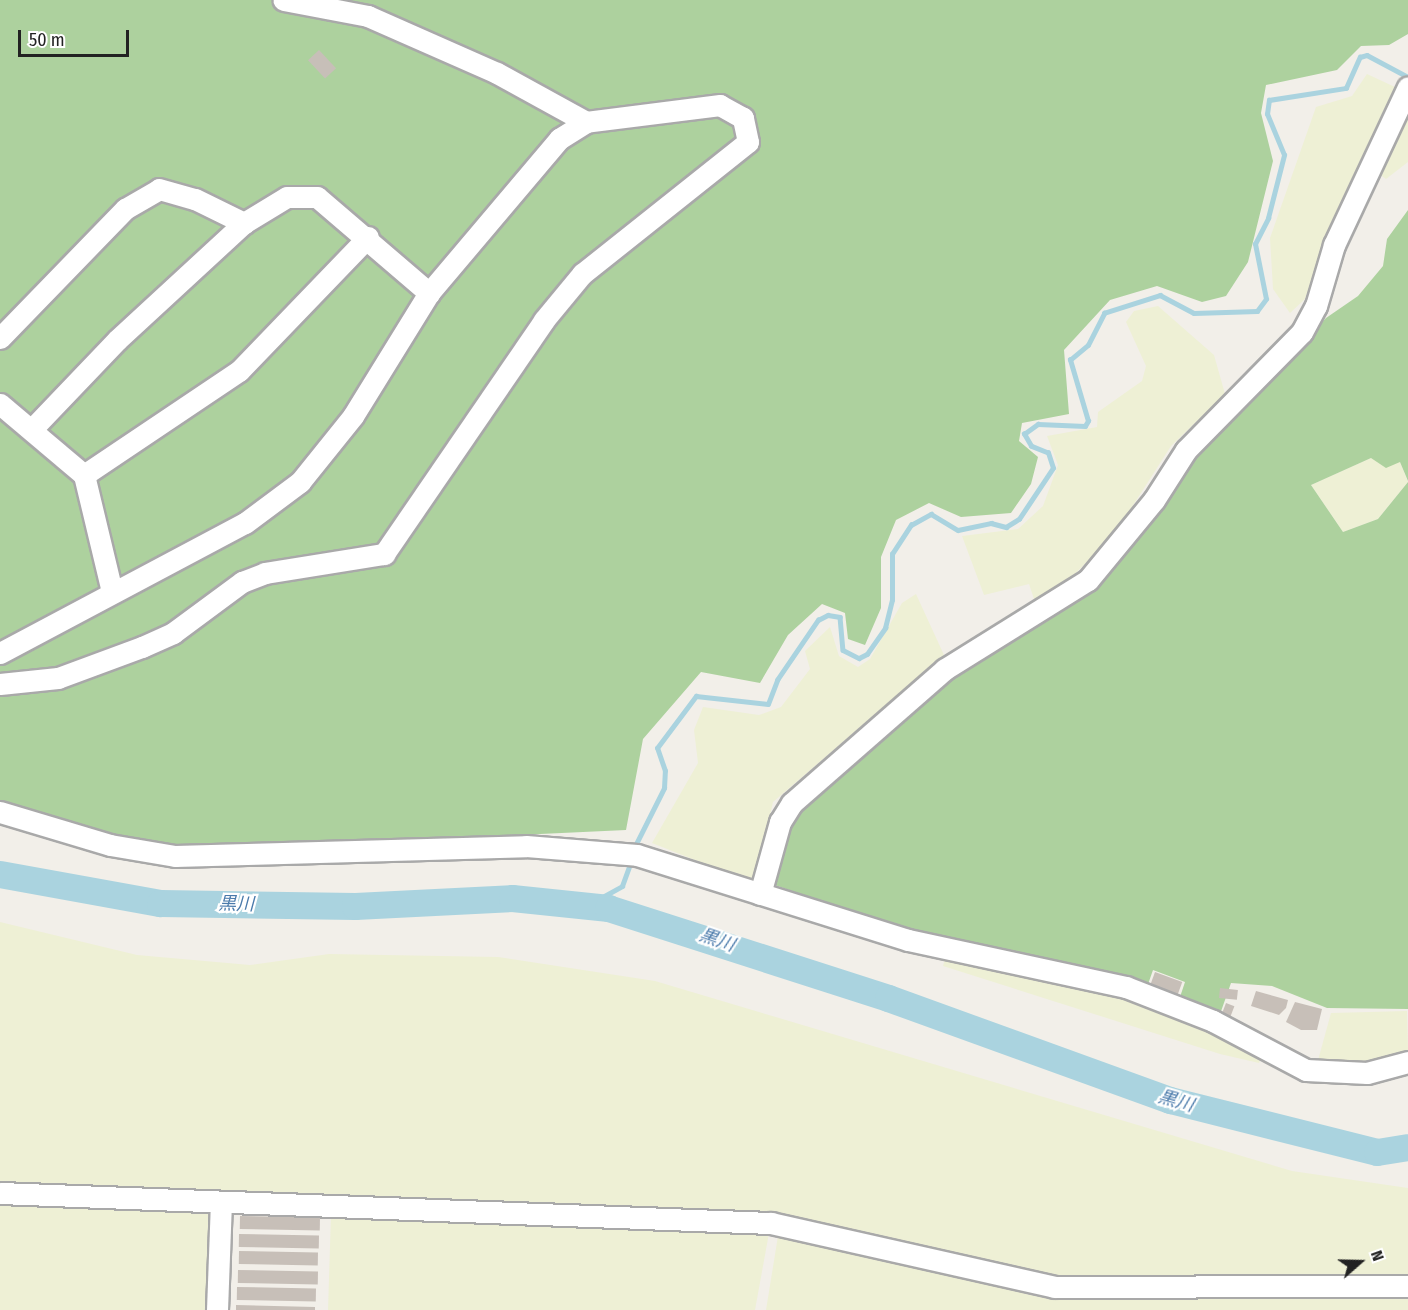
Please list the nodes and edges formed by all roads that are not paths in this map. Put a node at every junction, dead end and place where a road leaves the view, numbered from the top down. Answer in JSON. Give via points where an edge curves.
{"nodes":[{"id":1,"x":284,"y":0,"type":"edge"},
{"id":2,"x":1408,"y":87,"type":"edge"},
{"id":3,"x":586,"y":122,"type":"junction"},
{"id":4,"x":244,"y":223,"type":"junction"},
{"id":5,"x":368,"y":237,"type":"junction"},
{"id":6,"x":429,"y":292,"type":"junction"},
{"id":7,"x":0,"y":338,"type":"edge"},
{"id":8,"x":0,"y":404,"type":"edge"},
{"id":9,"x":33,"y":428,"type":"junction"},
{"id":10,"x":84,"y":475,"type":"junction"},
{"id":11,"x":112,"y":592,"type":"junction"},
{"id":12,"x":0,"y":653,"type":"edge"},
{"id":13,"x":0,"y":684,"type":"edge"},
{"id":14,"x":0,"y":812,"type":"edge"},
{"id":15,"x":760,"y":894,"type":"junction"},
{"id":16,"x":1408,"y":1062,"type":"edge"},
{"id":17,"x":0,"y":1193,"type":"edge"},
{"id":18,"x":221,"y":1202,"type":"junction"},
{"id":19,"x":1408,"y":1286,"type":"edge"},
{"id":20,"x":217,"y":1310,"type":"edge"}],
"edges":[{"from":1,"to":3,"type":"street","via":[[379,20],[497,73]]},
{"from":2,"to":15,"type":"street","via":[[1334,244],[1316,306],[1302,332],[1186,450],[1154,500],[1088,580],[945,669],[792,803],[780,822]]},
{"from":3,"to":6,"type":"street","via":[[559,139]]},
{"from":3,"to":13,"type":"street","via":[[720,105],[743,118],[748,142],[582,274],[544,320],[393,547],[373,558],[265,573],[242,582],[173,633],[142,647],[58,678]]},
{"from":4,"to":5,"type":"street","via":[[304,194],[330,205]]},
{"from":4,"to":7,"type":"street","via":[[169,190],[145,193]]},
{"from":4,"to":9,"type":"street","via":[[124,333]]},
{"from":5,"to":6,"type":"street"},
{"from":5,"to":10,"type":"street","via":[[239,371]]},
{"from":6,"to":11,"type":"street","via":[[353,416],[300,482],[267,511]]},
{"from":8,"to":9,"type":"street"},
{"from":9,"to":10,"type":"street"},
{"from":10,"to":11,"type":"street"},
{"from":11,"to":12,"type":"street"},
{"from":14,"to":15,"type":"street","via":[[100,842],[175,856],[585,848],[637,855]]},
{"from":15,"to":16,"type":"street","via":[[908,940],[1126,987],[1213,1021],[1306,1070],[1367,1073]]},
{"from":17,"to":18,"type":"street"},
{"from":18,"to":19,"type":"street","via":[[771,1222],[1054,1287]]},
{"from":18,"to":20,"type":"street"}]}
